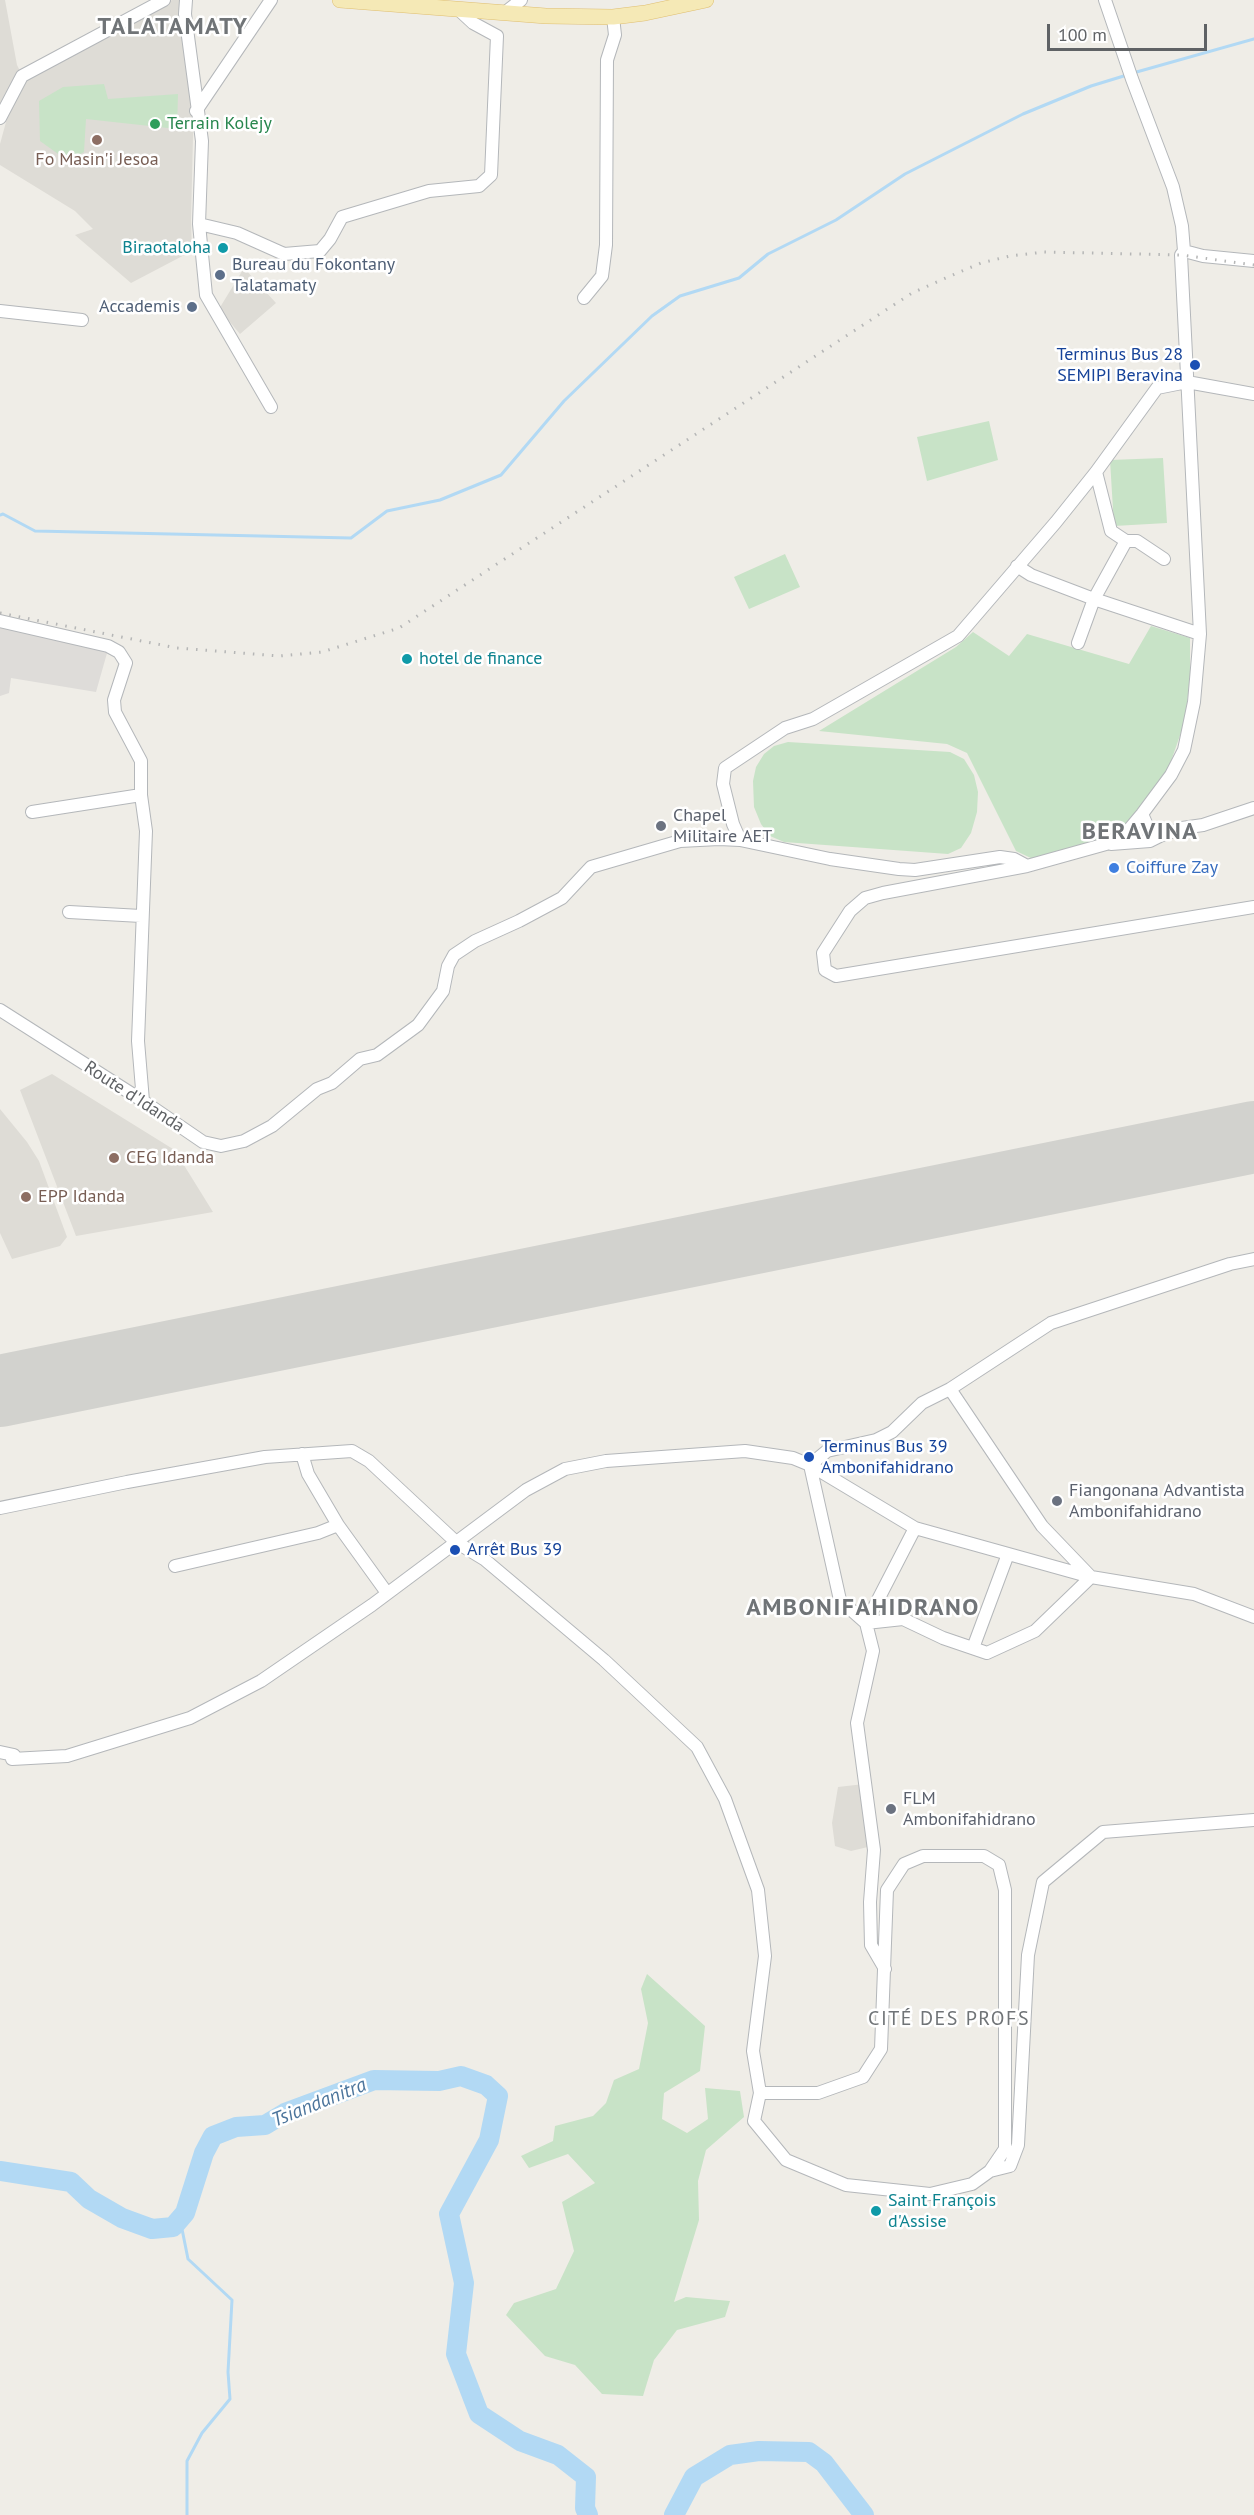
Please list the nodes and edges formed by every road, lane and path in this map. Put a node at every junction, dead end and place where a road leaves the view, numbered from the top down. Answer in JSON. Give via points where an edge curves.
{"nodes":[{"id":1,"x":164,"y":0,"type":"edge"},
{"id":2,"x":186,"y":0,"type":"edge"},
{"id":3,"x":271,"y":0,"type":"edge"},
{"id":4,"x":340,"y":0,"type":"edge"},
{"id":5,"x":521,"y":0,"type":"edge"},
{"id":6,"x":706,"y":0,"type":"edge"},
{"id":7,"x":1105,"y":0,"type":"edge"},
{"id":8,"x":458,"y":9,"type":"junction"},
{"id":9,"x":507,"y":11,"type":"junction"},
{"id":10,"x":613,"y":17,"type":"junction"},
{"id":11,"x":196,"y":111,"type":"junction"},
{"id":12,"x":0,"y":118,"type":"edge"},
{"id":13,"x":199,"y":224,"type":"junction"},
{"id":14,"x":1184,"y":251,"type":"junction"},
{"id":15,"x":1254,"y":261,"type":"edge"},
{"id":16,"x":584,"y":298,"type":"dead end"},
{"id":17,"x":0,"y":311,"type":"edge"},
{"id":18,"x":82,"y":320,"type":"dead end"},
{"id":19,"x":1187,"y":382,"type":"junction"},
{"id":20,"x":1254,"y":394,"type":"edge"},
{"id":21,"x":271,"y":407,"type":"dead end"},
{"id":22,"x":1096,"y":472,"type":"junction"},
{"id":23,"x":1126,"y":542,"type":"junction"},
{"id":24,"x":1164,"y":559,"type":"dead end"},
{"id":25,"x":1017,"y":566,"type":"junction"},
{"id":26,"x":1094,"y":599,"type":"junction"},
{"id":27,"x":0,"y":621,"type":"edge"},
{"id":28,"x":1200,"y":634,"type":"junction"},
{"id":29,"x":1078,"y":644,"type":"dead end"},
{"id":30,"x":141,"y":795,"type":"junction"},
{"id":31,"x":1254,"y":808,"type":"edge"},
{"id":32,"x":32,"y":812,"type":"dead end"},
{"id":33,"x":1142,"y":814,"type":"junction"},
{"id":34,"x":1160,"y":836,"type":"junction"},
{"id":35,"x":740,"y":840,"type":"junction"},
{"id":36,"x":1106,"y":844,"type":"junction"},
{"id":37,"x":1027,"y":866,"type":"junction"},
{"id":38,"x":1254,"y":907,"type":"edge"},
{"id":39,"x":69,"y":912,"type":"dead end"},
{"id":40,"x":141,"y":916,"type":"junction"},
{"id":41,"x":0,"y":1010,"type":"edge"},
{"id":42,"x":143,"y":1101,"type":"junction"},
{"id":43,"x":1254,"y":1259,"type":"edge"},
{"id":44,"x":950,"y":1389,"type":"junction"},
{"id":45,"x":302,"y":1454,"type":"junction"},
{"id":46,"x":810,"y":1465,"type":"junction"},
{"id":47,"x":0,"y":1508,"type":"edge"},
{"id":48,"x":338,"y":1525,"type":"junction"},
{"id":49,"x":915,"y":1528,"type":"junction"},
{"id":50,"x":456,"y":1542,"type":"junction"},
{"id":51,"x":1008,"y":1554,"type":"junction"},
{"id":52,"x":175,"y":1566,"type":"dead end"},
{"id":53,"x":1091,"y":1577,"type":"junction"},
{"id":54,"x":387,"y":1593,"type":"junction"},
{"id":55,"x":1254,"y":1617,"type":"edge"},
{"id":56,"x":866,"y":1623,"type":"junction"},
{"id":57,"x":973,"y":1648,"type":"junction"},
{"id":58,"x":0,"y":1752,"type":"edge"},
{"id":59,"x":1254,"y":1820,"type":"edge"},
{"id":60,"x":886,"y":1970,"type":"junction"},
{"id":61,"x":760,"y":2093,"type":"junction"},
{"id":62,"x":990,"y":2171,"type":"junction"}],
"edges":[{"from":1,"to":12,"type":"street","via":[[22,76]]},
{"from":2,"to":11,"type":"street"},
{"from":3,"to":11,"type":"street"},
{"from":4,"to":8,"type":"main road"},
{"from":5,"to":9,"type":"street"},
{"from":6,"to":10,"type":"main road"},
{"from":7,"to":14,"type":"street","via":[[1173,187]]},
{"from":8,"to":9,"type":"main road"},
{"from":8,"to":13,"type":"street","via":[[496,36],[492,175],[479,186],[429,191],[342,217],[320,251],[284,254],[237,233]]},
{"from":9,"to":10,"type":"main road"},
{"from":10,"to":16,"type":"street","via":[[615,35],[607,60],[606,245],[602,276]]},
{"from":11,"to":13,"type":"street","via":[[202,141]]},
{"from":13,"to":21,"type":"street","via":[[206,296]]},
{"from":14,"to":15,"type":"street"},
{"from":14,"to":19,"type":"street","via":[[1181,255]]},
{"from":17,"to":18,"type":"street"},
{"from":19,"to":20,"type":"street"},
{"from":19,"to":22,"type":"street","via":[[1157,388]]},
{"from":19,"to":28,"type":"street"},
{"from":22,"to":23,"type":"street","via":[[1111,531]]},
{"from":22,"to":25,"type":"street"},
{"from":23,"to":24,"type":"street","via":[[1137,541]]},
{"from":23,"to":26,"type":"street"},
{"from":25,"to":26,"type":"street"},
{"from":25,"to":35,"type":"street","via":[[958,636],[813,719],[785,728],[724,768],[723,784]]},
{"from":26,"to":28,"type":"street"},
{"from":26,"to":29,"type":"street"},
{"from":27,"to":30,"type":"street","via":[[108,646],[119,652],[126,663],[114,700],[115,712],[141,761]]},
{"from":28,"to":33,"type":"street","via":[[1194,702],[1184,750]]},
{"from":30,"to":32,"type":"street"},
{"from":30,"to":40,"type":"street","via":[[146,831]]},
{"from":31,"to":34,"type":"street"},
{"from":33,"to":34,"type":"street","via":[[1149,830]]},
{"from":33,"to":36,"type":"street","via":[[1126,833]]},
{"from":34,"to":36,"type":"street","via":[[1150,841]]},
{"from":35,"to":37,"type":"street","name":"Route d'Idanda","via":[[899,869],[1000,857]]},
{"from":35,"to":42,"type":"street","name":"Route d'Idanda","via":[[680,841],[591,867],[562,898],[454,955],[443,991],[418,1025],[376,1055],[360,1059],[272,1126],[244,1141],[221,1146],[203,1142]]},
{"from":36,"to":37,"type":"street"},
{"from":37,"to":38,"type":"street","via":[[865,898],[850,911],[823,953],[825,970],[836,976]]},
{"from":39,"to":40,"type":"street"},
{"from":40,"to":42,"type":"street","via":[[138,1041]]},
{"from":41,"to":42,"type":"street","name":"Route d'Idanda"},
{"from":43,"to":44,"type":"street","via":[[1051,1323]]},
{"from":44,"to":46,"type":"street","via":[[921,1403],[892,1432],[876,1440],[827,1451]]},
{"from":44,"to":53,"type":"street","via":[[1042,1526]]},
{"from":45,"to":47,"type":"street","via":[[242,1461]]},
{"from":45,"to":48,"type":"street","via":[[308,1474]]},
{"from":45,"to":50,"type":"street","via":[[352,1451],[369,1461]]},
{"from":46,"to":49,"type":"street"},
{"from":46,"to":50,"type":"street","via":[[793,1458],[745,1451],[606,1461],[565,1468],[526,1490]]},
{"from":46,"to":56,"type":"street","via":[[840,1600]]},
{"from":48,"to":52,"type":"street"},
{"from":48,"to":54,"type":"street"},
{"from":49,"to":51,"type":"street"},
{"from":49,"to":56,"type":"street"},
{"from":50,"to":54,"type":"street"},
{"from":50,"to":61,"type":"street","via":[[484,1559],[604,1660],[697,1747],[725,1799],[758,1890],[765,1956],[753,2052]]},
{"from":51,"to":53,"type":"street"},
{"from":51,"to":57,"type":"street"},
{"from":53,"to":55,"type":"street","via":[[1194,1594]]},
{"from":53,"to":57,"type":"street","via":[[1035,1631],[987,1653]]},
{"from":54,"to":58,"type":"street","via":[[261,1681],[190,1718],[67,1756],[12,1759],[14,1755]]},
{"from":56,"to":57,"type":"street","via":[[903,1619]]},
{"from":56,"to":60,"type":"street","via":[[873,1651],[857,1723],[874,1850],[871,1945]]},
{"from":59,"to":62,"type":"street","via":[[1103,1832],[1043,1882],[1028,1954],[1018,2145],[1010,2166]]},
{"from":60,"to":61,"type":"street","via":[[882,2049],[863,2077],[818,2093]]},
{"from":60,"to":62,"type":"street","via":[[887,1890],[904,1864],[923,1856],[984,1856],[999,1865],[1005,1890],[1005,2149]]},
{"from":61,"to":62,"type":"street","via":[[754,2121],[786,2160],[846,2185],[930,2194],[972,2184]]}]}
